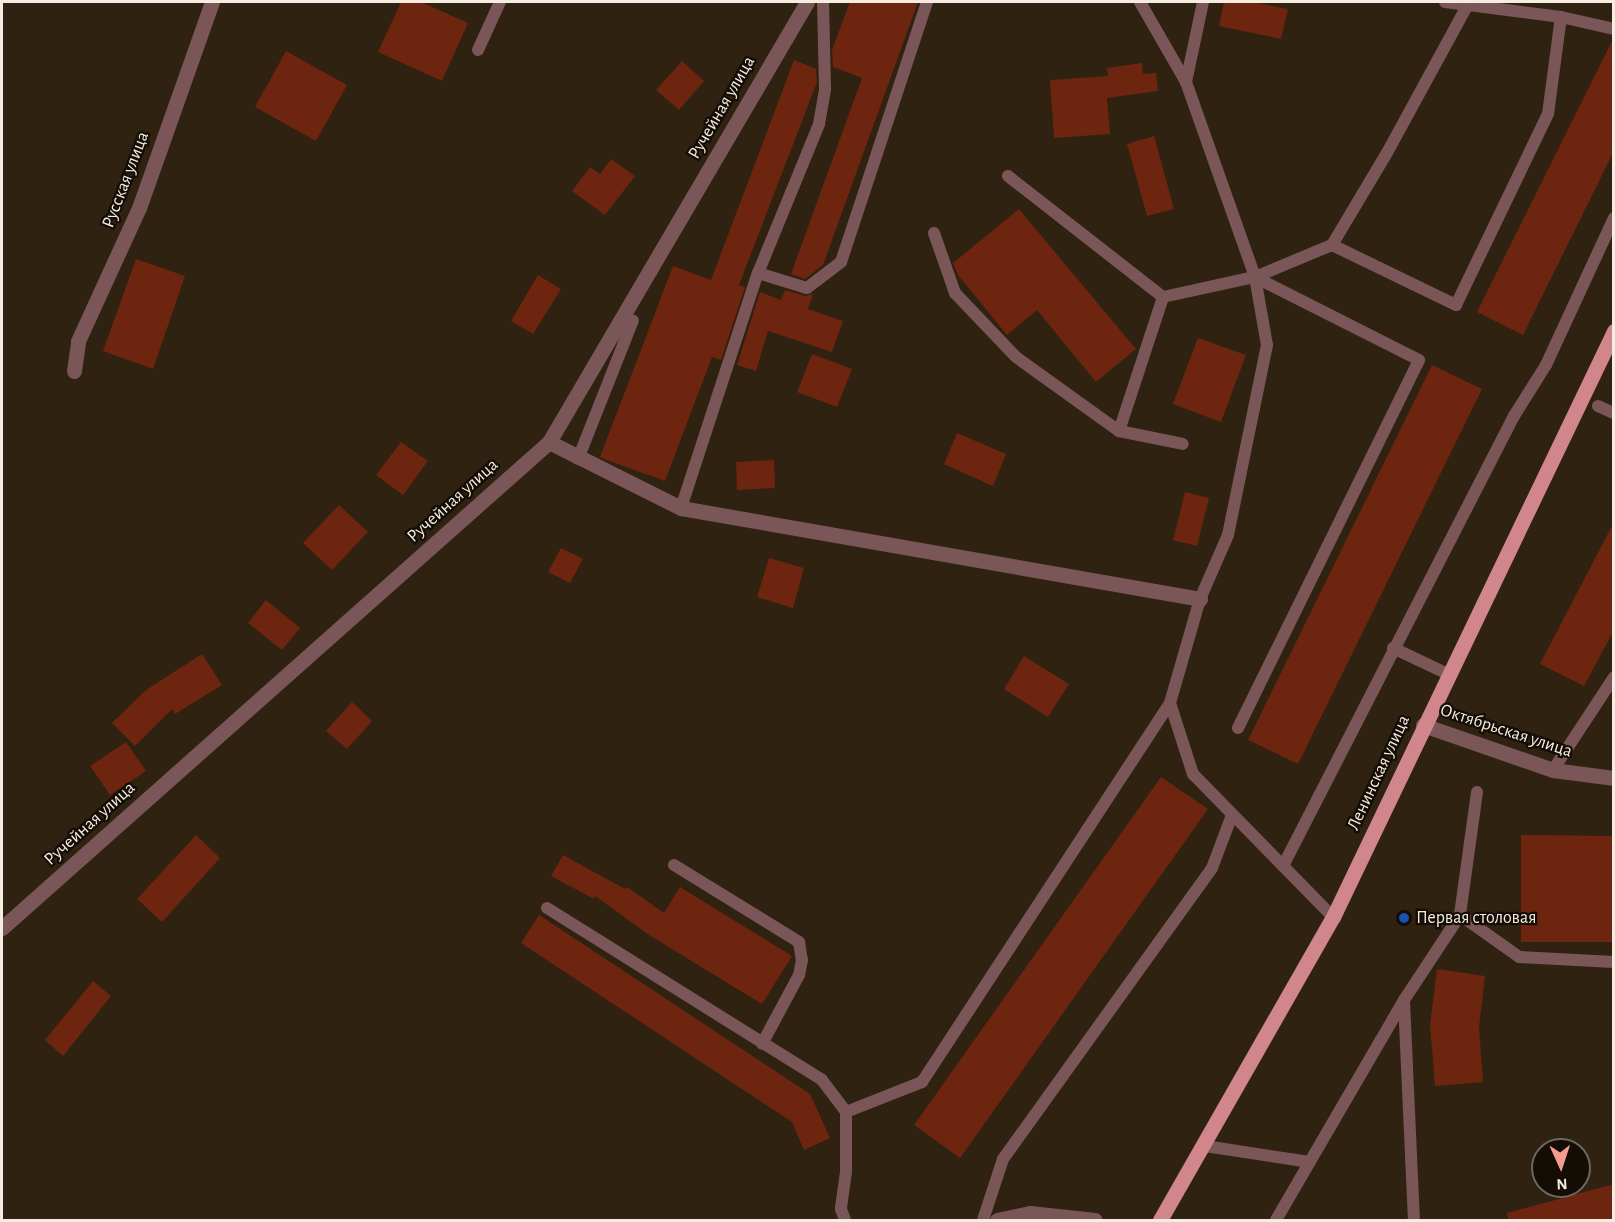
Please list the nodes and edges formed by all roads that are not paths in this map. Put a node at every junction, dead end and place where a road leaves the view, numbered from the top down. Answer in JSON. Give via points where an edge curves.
{"nodes":[{"id":1,"x":212,"y":2,"type":"edge"},
{"id":2,"x":501,"y":2,"type":"edge"},
{"id":3,"x":807,"y":2,"type":"edge"},
{"id":4,"x":823,"y":2,"type":"edge"},
{"id":5,"x":927,"y":2,"type":"edge"},
{"id":6,"x":1140,"y":2,"type":"edge"},
{"id":7,"x":1203,"y":2,"type":"edge"},
{"id":8,"x":1445,"y":2,"type":"edge"},
{"id":9,"x":1467,"y":6,"type":"junction"},
{"id":10,"x":1561,"y":17,"type":"junction"},
{"id":11,"x":1614,"y":29,"type":"edge"},
{"id":12,"x":478,"y":50,"type":"dead end"},
{"id":13,"x":1186,"y":82,"type":"junction"},
{"id":14,"x":1008,"y":176,"type":"dead end"},
{"id":15,"x":1614,"y":218,"type":"edge"},
{"id":16,"x":934,"y":233,"type":"dead end"},
{"id":17,"x":1332,"y":245,"type":"junction"},
{"id":18,"x":758,"y":273,"type":"junction"},
{"id":19,"x":1255,"y":277,"type":"junction"},
{"id":20,"x":1163,"y":297,"type":"junction"},
{"id":21,"x":633,"y":320,"type":"dead end"},
{"id":22,"x":1614,"y":331,"type":"edge"},
{"id":23,"x":74,"y":370,"type":"dead end"},
{"id":24,"x":1598,"y":406,"type":"dead end"},
{"id":25,"x":1614,"y":413,"type":"edge"},
{"id":26,"x":1119,"y":431,"type":"junction"},
{"id":27,"x":549,"y":442,"type":"junction"},
{"id":28,"x":1184,"y":444,"type":"dead end"},
{"id":29,"x":578,"y":459,"type":"junction"},
{"id":30,"x":681,"y":508,"type":"junction"},
{"id":31,"x":1200,"y":599,"type":"junction"},
{"id":32,"x":1393,"y":648,"type":"junction"},
{"id":33,"x":1448,"y":674,"type":"junction"},
{"id":34,"x":1614,"y":677,"type":"edge"},
{"id":35,"x":1170,"y":703,"type":"junction"},
{"id":36,"x":1423,"y":725,"type":"junction"},
{"id":37,"x":1238,"y":728,"type":"dead end"},
{"id":38,"x":1553,"y":770,"type":"junction"},
{"id":39,"x":1614,"y":778,"type":"edge"},
{"id":40,"x":1477,"y":792,"type":"dead end"},
{"id":41,"x":1232,"y":815,"type":"junction"},
{"id":42,"x":674,"y":865,"type":"dead end"},
{"id":43,"x":1283,"y":866,"type":"junction"},
{"id":44,"x":547,"y":908,"type":"dead end"},
{"id":45,"x":1460,"y":915,"type":"junction"},
{"id":46,"x":1333,"y":917,"type":"junction"},
{"id":47,"x":2,"y":928,"type":"edge"},
{"id":48,"x":1614,"y":962,"type":"edge"},
{"id":49,"x":1404,"y":1000,"type":"junction"},
{"id":50,"x":762,"y":1044,"type":"junction"},
{"id":51,"x":846,"y":1112,"type":"junction"},
{"id":52,"x":1205,"y":1146,"type":"junction"},
{"id":53,"x":1310,"y":1162,"type":"junction"},
{"id":54,"x":845,"y":1221,"type":"edge"},
{"id":55,"x":983,"y":1221,"type":"edge"},
{"id":56,"x":997,"y":1221,"type":"edge"},
{"id":57,"x":1095,"y":1221,"type":"edge"},
{"id":58,"x":1160,"y":1221,"type":"edge"},
{"id":59,"x":1276,"y":1221,"type":"edge"},
{"id":60,"x":1414,"y":1221,"type":"edge"}],
"edges":[{"from":1,"to":23,"type":"street","name":"Русская улица","via":[[139,208],[78,341]]},
{"from":2,"to":12,"type":"lane"},
{"from":3,"to":27,"type":"street","name":"Ручейная улица"},
{"from":4,"to":18,"type":"lane","via":[[825,89],[819,124]]},
{"from":5,"to":18,"type":"lane","via":[[841,262],[807,288]]},
{"from":6,"to":13,"type":"lane"},
{"from":7,"to":13,"type":"lane"},
{"from":8,"to":9,"type":"lane"},
{"from":9,"to":10,"type":"lane"},
{"from":9,"to":17,"type":"lane"},
{"from":10,"to":11,"type":"lane"},
{"from":10,"to":17,"type":"lane","via":[[1548,114],[1456,305]]},
{"from":13,"to":19,"type":"lane"},
{"from":14,"to":20,"type":"lane"},
{"from":15,"to":32,"type":"lane","via":[[1546,365],[1514,416]]},
{"from":16,"to":26,"type":"lane","via":[[955,292],[1016,357]]},
{"from":17,"to":19,"type":"lane"},
{"from":18,"to":30,"type":"lane"},
{"from":19,"to":20,"type":"lane"},
{"from":19,"to":31,"type":"lane","via":[[1267,345],[1228,535]]},
{"from":19,"to":37,"type":"lane","via":[[1419,360]]},
{"from":20,"to":26,"type":"lane"},
{"from":21,"to":29,"type":"lane"},
{"from":22,"to":33,"type":"main road","name":"Ленинская улица"},
{"from":24,"to":25,"type":"lane"},
{"from":26,"to":28,"type":"lane"},
{"from":27,"to":29,"type":"street"},
{"from":27,"to":47,"type":"street","name":"Ручейная улица"},
{"from":29,"to":30,"type":"street"},
{"from":30,"to":31,"type":"street"},
{"from":31,"to":35,"type":"lane"},
{"from":32,"to":33,"type":"lane"},
{"from":32,"to":43,"type":"lane"},
{"from":33,"to":36,"type":"main road","name":"Ленинская улица"},
{"from":34,"to":38,"type":"lane"},
{"from":35,"to":41,"type":"lane","via":[[1193,774]]},
{"from":35,"to":51,"type":"lane","via":[[922,1082]]},
{"from":36,"to":38,"type":"street","name":"Октябрьская улица"},
{"from":36,"to":46,"type":"main road","name":"Ленинская улица"},
{"from":38,"to":39,"type":"street","name":"Октябрьская улица"},
{"from":40,"to":45,"type":"lane"},
{"from":41,"to":43,"type":"lane"},
{"from":41,"to":55,"type":"lane","via":[[1212,868],[1004,1159]]},
{"from":42,"to":50,"type":"lane","via":[[799,942],[799,975]]},
{"from":43,"to":46,"type":"lane"},
{"from":44,"to":50,"type":"lane"},
{"from":45,"to":48,"type":"lane","via":[[1519,957]]},
{"from":45,"to":49,"type":"lane"},
{"from":46,"to":52,"type":"main road","name":"Ленинская улица"},
{"from":49,"to":53,"type":"lane"},
{"from":49,"to":60,"type":"lane"},
{"from":50,"to":51,"type":"lane","via":[[822,1080]]},
{"from":51,"to":54,"type":"lane","via":[[841,1209]]},
{"from":52,"to":53,"type":"lane"},
{"from":52,"to":58,"type":"main road","name":"Ленинская улица"},
{"from":53,"to":59,"type":"lane"},
{"from":56,"to":57,"type":"street","via":[[1030,1213]]}]}
